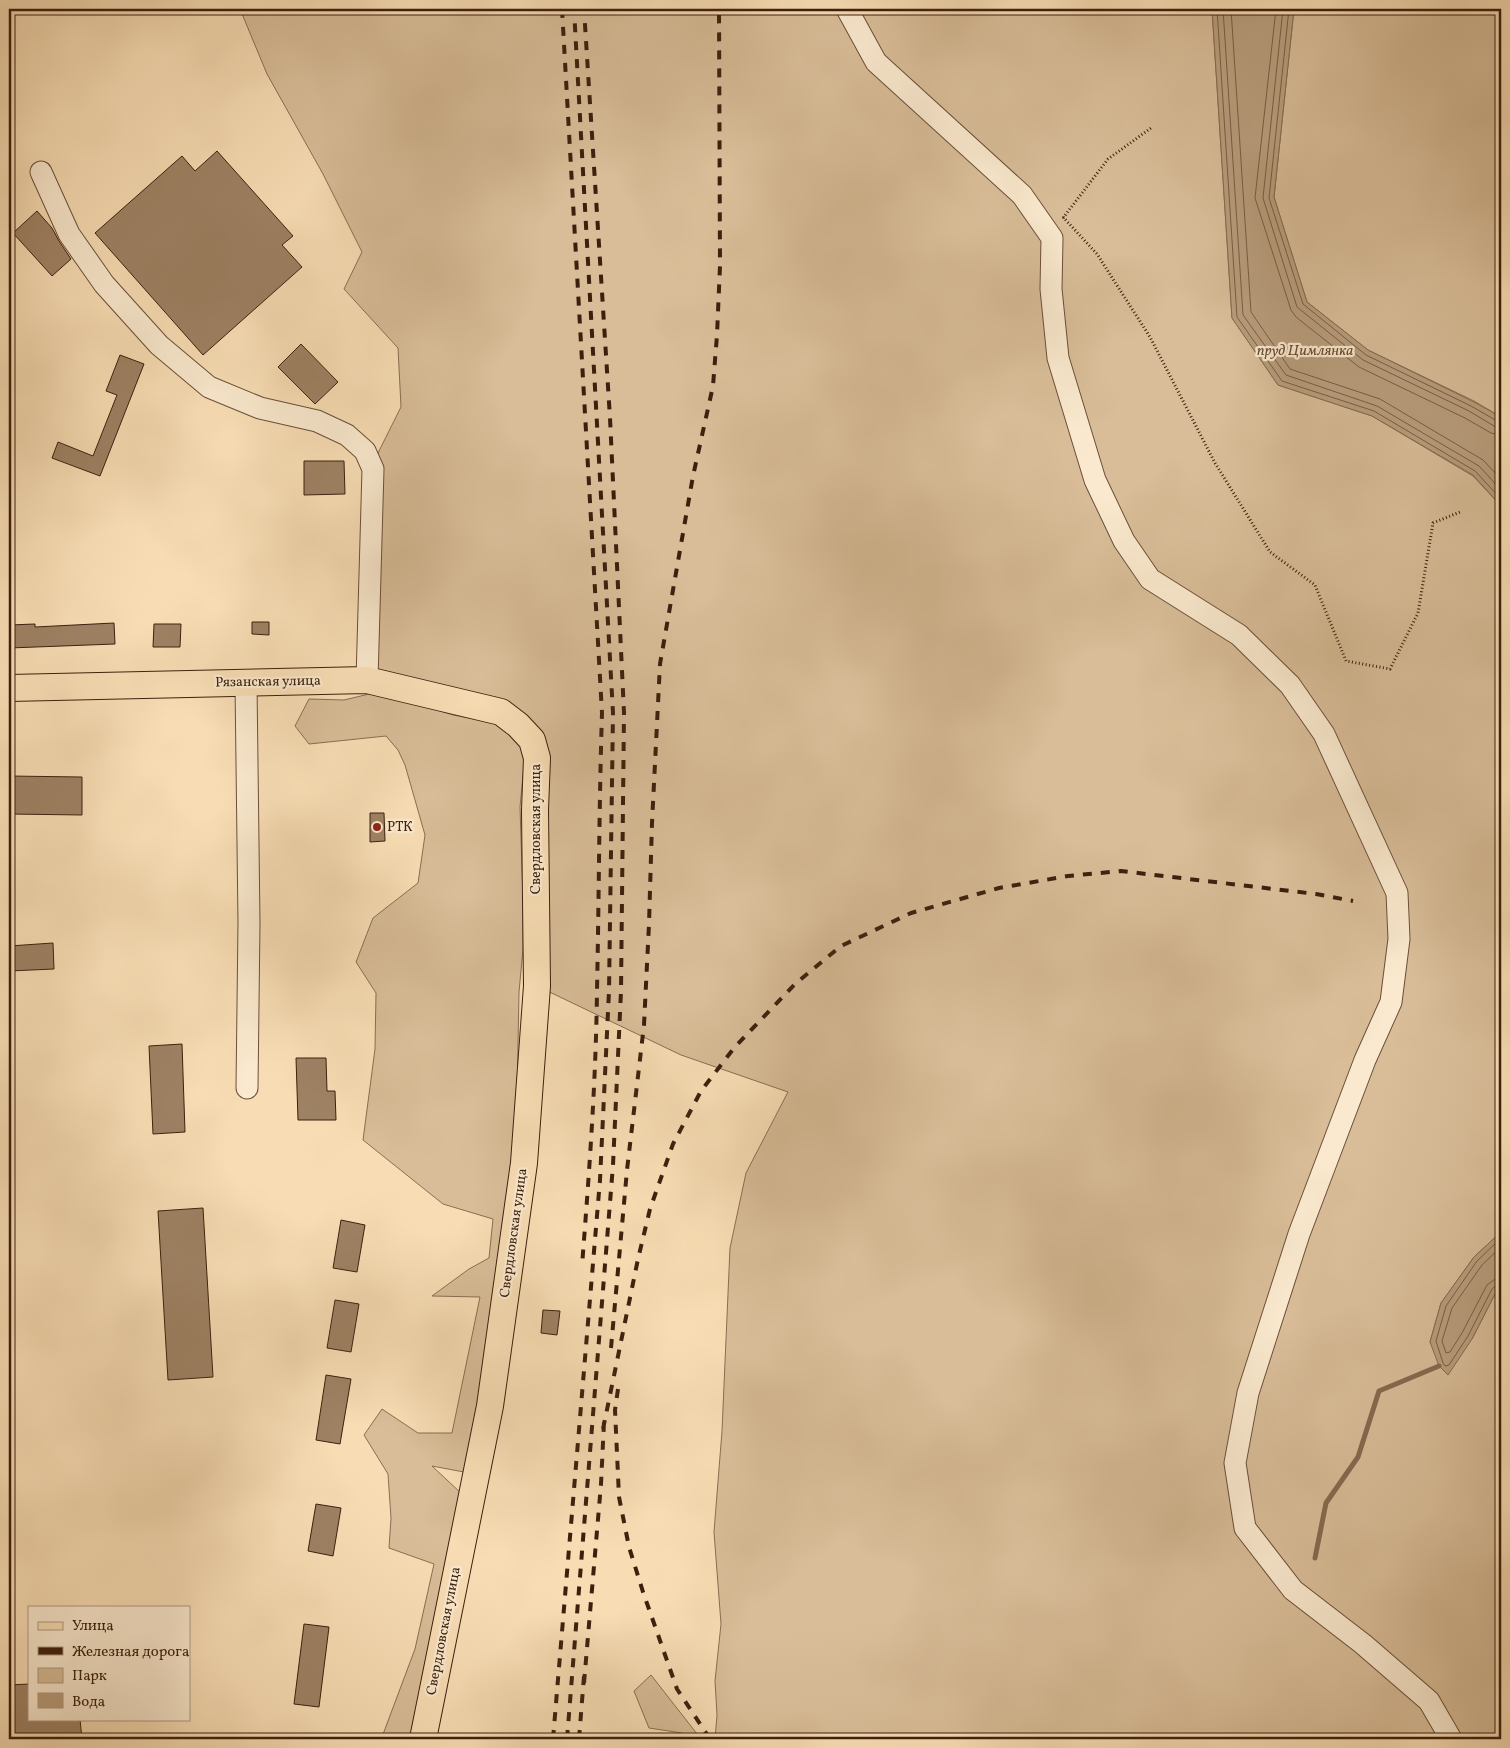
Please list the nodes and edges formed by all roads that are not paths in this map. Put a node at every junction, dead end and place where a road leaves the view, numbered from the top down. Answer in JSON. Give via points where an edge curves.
{"nodes":[{"id":1,"x":847,"y":9,"type":"edge"},
{"id":2,"x":42,"y":172,"type":"dead end"},
{"id":3,"x":367,"y":680,"type":"junction"},
{"id":4,"x":246,"y":683,"type":"junction"},
{"id":5,"x":9,"y":688,"type":"edge"},
{"id":6,"x":518,"y":725,"type":"joint"},
{"id":7,"x":247,"y":1088,"type":"dead end"},
{"id":8,"x":423,"y":1739,"type":"edge"},
{"id":9,"x":1451,"y":1739,"type":"edge"}],
"edges":[{"from":1,"to":9,"type":"street","via":[[876,62],[1022,195],[1052,238],[1058,358],[1095,480],[1124,541],[1150,579],[1239,635],[1290,684],[1324,734],[1397,893],[1400,939],[1391,1002],[1365,1060],[1299,1234],[1248,1393],[1235,1463],[1245,1528],[1293,1590],[1430,1700]]},
{"from":2,"to":3,"type":"street","via":[[69,234],[104,284],[159,345],[209,387],[260,408],[317,421],[347,435],[365,450],[372,469]]},
{"from":3,"to":4,"type":"main road","name":"Рязанская улица"},
{"from":3,"to":6,"type":"main road","name":"Рязанская улица","via":[[502,712]]},
{"from":4,"to":5,"type":"main road","name":"Рязанская улица"},
{"from":4,"to":7,"type":"street"},
{"from":6,"to":8,"type":"main road","name":"Свердловская улица","via":[[532,740],[538,758],[535,810],[537,986],[524,1163],[490,1406]]}]}
